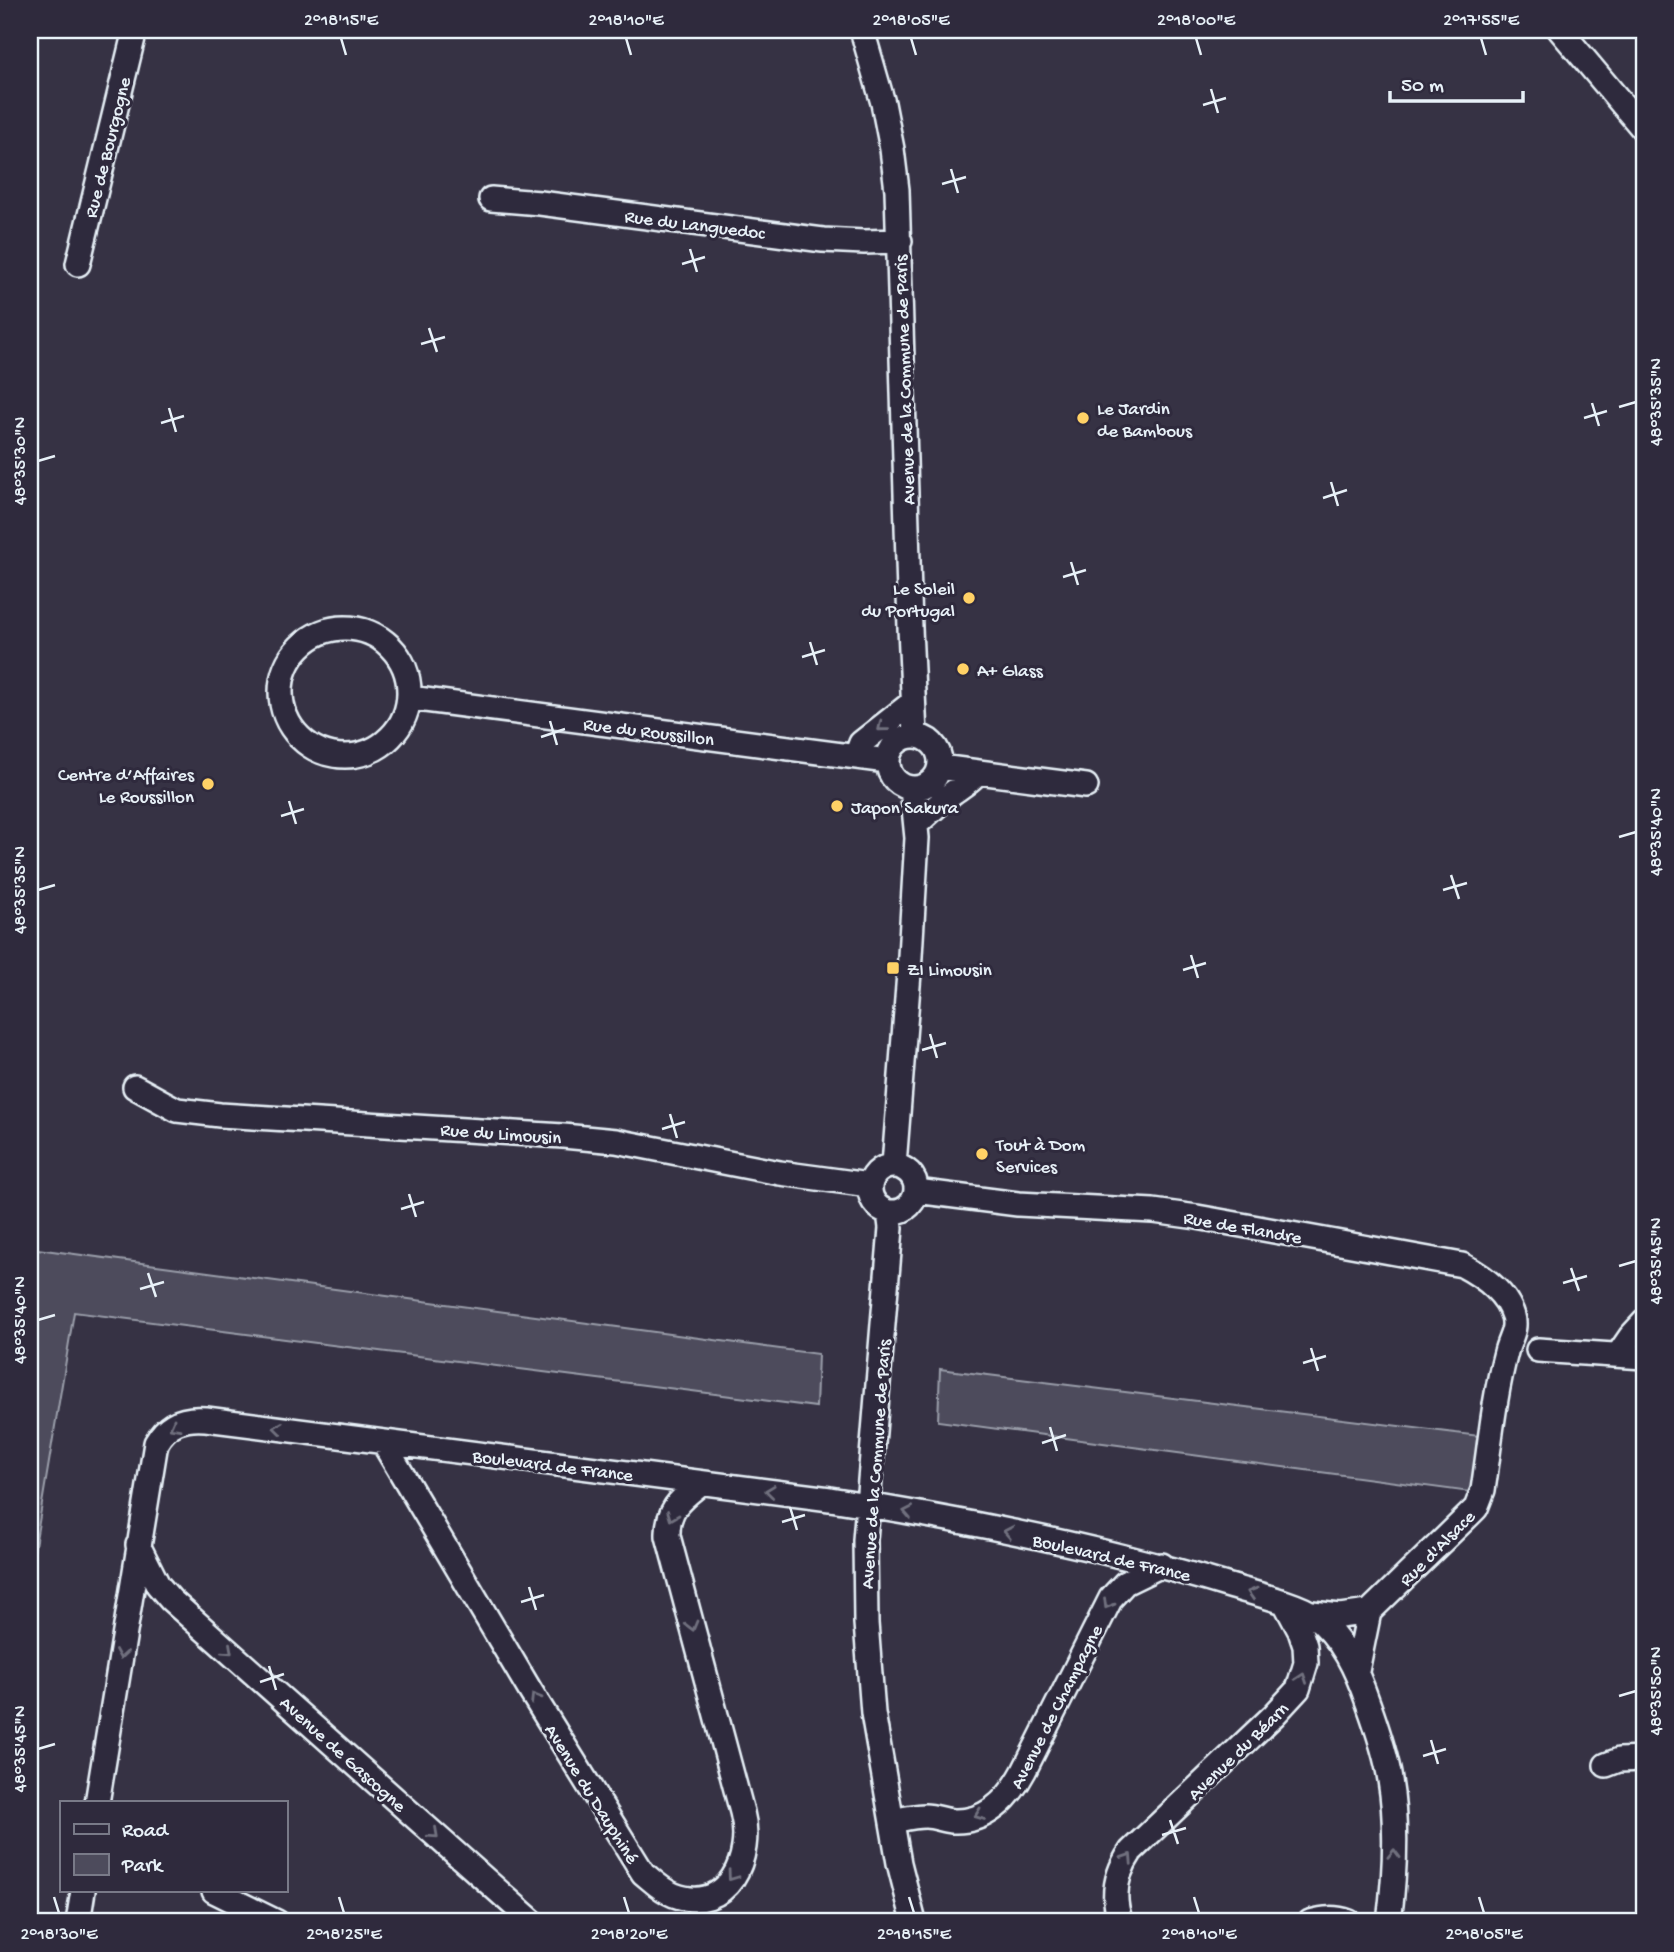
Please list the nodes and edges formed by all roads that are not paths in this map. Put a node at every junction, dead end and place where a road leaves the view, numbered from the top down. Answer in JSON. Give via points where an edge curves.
{"nodes":[{"id":1,"x":135,"y":30,"type":"edge"},
{"id":2,"x":862,"y":30,"type":"edge"},
{"id":3,"x":1560,"y":30,"type":"edge"},
{"id":4,"x":1644,"y":130,"type":"edge"},
{"id":5,"x":491,"y":199,"type":"dead end"},
{"id":6,"x":900,"y":241,"type":"junction"},
{"id":7,"x":78,"y":264,"type":"dead end"},
{"id":8,"x":410,"y":698,"type":"junction"},
{"id":9,"x":913,"y":702,"type":"junction"},
{"id":10,"x":915,"y":735,"type":"junction"},
{"id":11,"x":856,"y":756,"type":"junction"},
{"id":12,"x":887,"y":761,"type":"junction"},
{"id":13,"x":940,"y":767,"type":"junction"},
{"id":14,"x":978,"y":772,"type":"junction"},
{"id":15,"x":1086,"y":786,"type":"dead end"},
{"id":16,"x":912,"y":788,"type":"junction"},
{"id":17,"x":916,"y":825,"type":"junction"},
{"id":18,"x":135,"y":1087,"type":"dead end"},
{"id":19,"x":894,"y":1165,"type":"junction"},
{"id":20,"x":869,"y":1185,"type":"junction"},
{"id":21,"x":916,"y":1191,"type":"junction"},
{"id":22,"x":889,"y":1212,"type":"junction"},
{"id":23,"x":1644,"y":1322,"type":"edge"},
{"id":24,"x":1507,"y":1348,"type":"joint"},
{"id":25,"x":1538,"y":1350,"type":"dead end"},
{"id":26,"x":1618,"y":1355,"type":"junction"},
{"id":27,"x":1644,"y":1357,"type":"edge"},
{"id":28,"x":383,"y":1442,"type":"junction"},
{"id":29,"x":701,"y":1483,"type":"junction"},
{"id":30,"x":869,"y":1505,"type":"junction"},
{"id":31,"x":138,"y":1545,"type":"junction"},
{"id":32,"x":1162,"y":1566,"type":"junction"},
{"id":33,"x":1285,"y":1603,"type":"junction"},
{"id":34,"x":1312,"y":1613,"type":"junction"},
{"id":35,"x":1358,"y":1614,"type":"junction"},
{"id":36,"x":1357,"y":1671,"type":"junction"},
{"id":37,"x":1644,"y":1759,"type":"edge"},
{"id":38,"x":1606,"y":1765,"type":"dead end"},
{"id":39,"x":97,"y":1801,"type":"edge"},
{"id":40,"x":892,"y":1821,"type":"junction"},
{"id":41,"x":216,"y":1892,"type":"edge"},
{"id":42,"x":277,"y":1922,"type":"edge"},
{"id":43,"x":533,"y":1922,"type":"edge"},
{"id":44,"x":914,"y":1922,"type":"edge"},
{"id":45,"x":1121,"y":1922,"type":"edge"},
{"id":46,"x":1310,"y":1922,"type":"edge"},
{"id":47,"x":1349,"y":1922,"type":"edge"},
{"id":48,"x":1389,"y":1922,"type":"edge"}],
"edges":[{"from":1,"to":7,"type":"street","name":"Rue de Bourgogne"},
{"from":2,"to":6,"type":"street","name":"Avenue de la Commune de Paris","via":[[892,149]]},
{"from":3,"to":4,"type":"street"},
{"from":5,"to":6,"type":"street","name":"Rue du Languedoc","via":[[823,240]]},
{"from":6,"to":9,"type":"street","name":"Avenue de la Commune de Paris"},
{"from":8,"to":8,"type":"street","via":[[409,677],[396,651],[379,636],[356,628],[332,628],[311,637],[286,666],[281,687],[290,725],[308,745],[336,756],[362,754],[383,744],[400,727]]},
{"from":8,"to":11,"type":"street","name":"Rue du Roussillon"},
{"from":9,"to":10,"type":"street","name":"Avenue de la Commune de Paris"},
{"from":9,"to":11,"type":"street","one_way":true,"via":[[861,743]]},
{"from":10,"to":12,"type":"street","via":[[896,742]]},
{"from":10,"to":13,"type":"street","via":[[935,746]]},
{"from":11,"to":12,"type":"street","name":"Rue du Roussillon"},
{"from":12,"to":16,"type":"street","via":[[894,780]]},
{"from":13,"to":14,"type":"street"},
{"from":13,"to":16,"type":"street","via":[[930,783]]},
{"from":14,"to":15,"type":"street"},
{"from":14,"to":17,"type":"street"},
{"from":16,"to":17,"type":"street"},
{"from":17,"to":19,"type":"street"},
{"from":18,"to":20,"type":"street","name":"Rue du Limousin","via":[[177,1110],[576,1137]]},
{"from":19,"to":20,"type":"street","via":[[880,1168]]},
{"from":19,"to":21,"type":"street","via":[[908,1170]]},
{"from":20,"to":22,"type":"street","via":[[874,1203]]},
{"from":21,"to":22,"type":"street","via":[[904,1209]]},
{"from":21,"to":24,"type":"street","name":"Rue de Flandre","via":[[1018,1204],[1164,1212],[1462,1265],[1484,1277],[1510,1308],[1515,1326]]},
{"from":22,"to":30,"type":"street","name":"Avenue de la Commune de Paris"},
{"from":23,"to":26,"type":"street"},
{"from":24,"to":35,"type":"street","name":"Rue d'Alsace","via":[[1480,1500]]},
{"from":25,"to":26,"type":"street"},
{"from":26,"to":27,"type":"street"},
{"from":28,"to":29,"type":"street","name":"Boulevard de France"},
{"from":29,"to":28,"type":"street","name":"Avenue du Dauphiné","one_way":true,"via":[[678,1502],[667,1525],[668,1536],[746,1835],[738,1872],[726,1886],[713,1895],[687,1898],[661,1889],[631,1856]]},
{"from":28,"to":31,"type":"street","name":"Boulevard de France","one_way":true,"via":[[196,1418],[178,1422],[156,1443]]},
{"from":30,"to":29,"type":"street","name":"Boulevard de France","one_way":true},
{"from":32,"to":30,"type":"street","name":"Boulevard de France","one_way":true},
{"from":30,"to":40,"type":"street","name":"Avenue de la Commune de Paris","via":[[865,1540],[867,1648]]},
{"from":31,"to":39,"type":"street","name":"Boulevard de France","one_way":true},
{"from":31,"to":43,"type":"street","name":"Avenue de Gascogne","one_way":true,"via":[[171,1600]]},
{"from":33,"to":32,"type":"street","name":"Boulevard de France","one_way":true},
{"from":32,"to":40,"type":"street","name":"Avenue de Champagne","one_way":true,"via":[[1125,1583],[1111,1598],[1018,1783],[1002,1802],[965,1820],[922,1816]]},
{"from":33,"to":34,"type":"street","name":"Boulevard de France"},
{"from":45,"to":33,"type":"street","name":"Avenue du Béarn","one_way":true,"via":[[1116,1888],[1131,1851],[1298,1689],[1307,1655]]},
{"from":34,"to":35,"type":"street","name":"Boulevard de France"},
{"from":34,"to":36,"type":"street","name":"Boulevard de France"},
{"from":35,"to":36,"type":"street"},
{"from":48,"to":36,"type":"street","name":"Boulevard de France","one_way":true,"via":[[1395,1843],[1390,1778]]},
{"from":37,"to":38,"type":"street"},
{"from":40,"to":44,"type":"street","name":"Avenue de la Commune de Paris"},
{"from":41,"to":42,"type":"street"},
{"from":46,"to":47,"type":"street","via":[[1334,1918]]}]}
